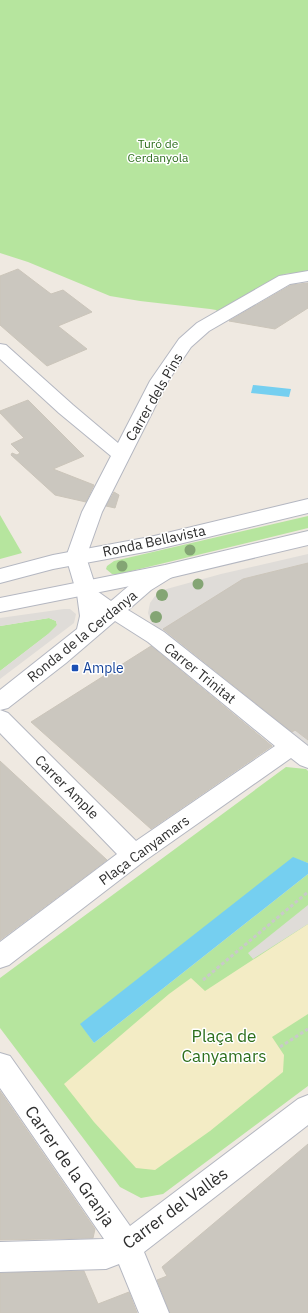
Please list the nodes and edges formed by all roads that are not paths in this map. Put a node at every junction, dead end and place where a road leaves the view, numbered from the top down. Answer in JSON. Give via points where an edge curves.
{"nodes":[{"id":1,"x":307,"y":276,"type":"dead end"},
{"id":2,"x":0,"y":349,"type":"edge"},
{"id":3,"x":121,"y":455,"type":"junction"},
{"id":4,"x":308,"y":506,"type":"edge"},
{"id":5,"x":308,"y":538,"type":"edge"},
{"id":6,"x":76,"y":557,"type":"junction"},
{"id":7,"x":165,"y":572,"type":"junction"},
{"id":8,"x":0,"y":576,"type":"edge"},
{"id":9,"x":87,"y":590,"type":"junction"},
{"id":10,"x":0,"y":605,"type":"edge"},
{"id":11,"x":114,"y":611,"type":"junction"},
{"id":12,"x":86,"y":634,"type":"junction"},
{"id":13,"x":0,"y":702,"type":"edge"},
{"id":14,"x":0,"y":719,"type":"edge"},
{"id":15,"x":300,"y":753,"type":"edge"},
{"id":16,"x":134,"y":855,"type":"junction"},
{"id":17,"x":0,"y":957,"type":"edge"},
{"id":18,"x":0,"y":1065,"type":"edge"},
{"id":19,"x":308,"y":1108,"type":"edge"},
{"id":20,"x":126,"y":1246,"type":"junction"},
{"id":21,"x":0,"y":1257,"type":"edge"},
{"id":22,"x":154,"y":1313,"type":"edge"}],
"edges":[{"from":1,"to":3,"type":"street","name":"Carrer dels Pins","via":[[285,280],[203,327],[185,343],[160,381]]},
{"from":2,"to":3,"type":"street"},
{"from":3,"to":6,"type":"street","name":"Carrer dels Pins","via":[[92,512]]},
{"from":4,"to":6,"type":"street","name":"Ronda Bellavista","via":[[150,544]]},
{"from":5,"to":7,"type":"street"},
{"from":6,"to":8,"type":"street","name":"Ronda Bellavista"},
{"from":6,"to":9,"type":"street"},
{"from":7,"to":9,"type":"street"},
{"from":7,"to":11,"type":"street","name":"Ronda de la Cerdanya","via":[[144,585]]},
{"from":9,"to":10,"type":"street"},
{"from":9,"to":11,"type":"street","name":"Carrer Trinitat","via":[[98,604]]},
{"from":9,"to":12,"type":"street","via":[[91,616]]},
{"from":11,"to":12,"type":"street","name":"Ronda de la Cerdanya"},
{"from":11,"to":15,"type":"street","name":"Carrer Trinitat","via":[[156,637]]},
{"from":12,"to":13,"type":"street","name":"Ronda de la Cerdanya"},
{"from":14,"to":16,"type":"street","name":"Carrer Ample"},
{"from":15,"to":16,"type":"street","name":"Plaça Canyamars"},
{"from":16,"to":17,"type":"street","name":"Plaça Canyamars"},
{"from":18,"to":20,"type":"street","name":"Carrer de la Granja"},
{"from":19,"to":20,"type":"street","name":"Carrer del Vallès"},
{"from":20,"to":21,"type":"street","name":"Carrer del Vallès","via":[[106,1254]]},
{"from":20,"to":22,"type":"street","name":"Carrer de la Granja"}]}
